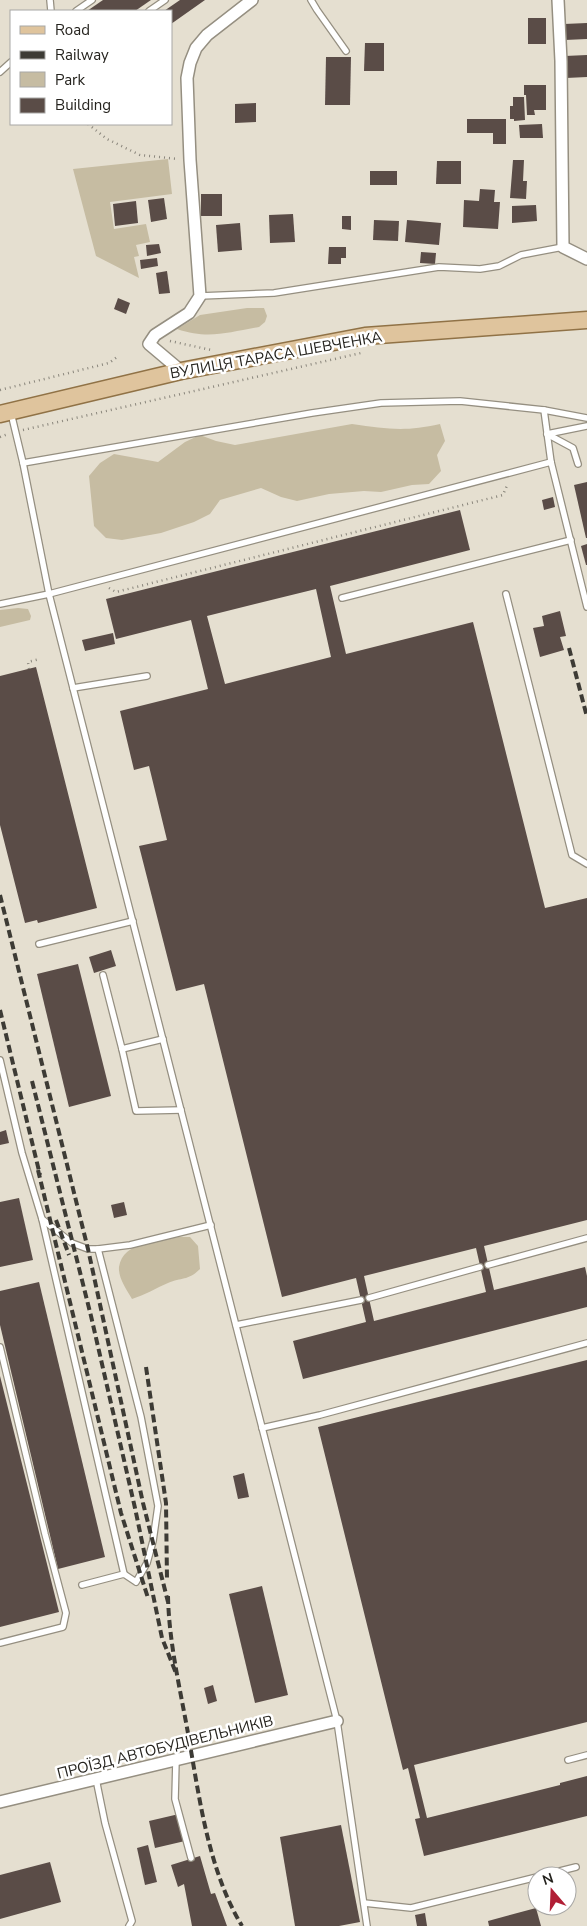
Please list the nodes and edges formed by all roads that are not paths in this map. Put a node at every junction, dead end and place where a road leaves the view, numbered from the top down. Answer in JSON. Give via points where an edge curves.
{"nodes":[{"id":1,"x":92,"y":0,"type":"edge"},
{"id":2,"x":165,"y":0,"type":"edge"},
{"id":3,"x":252,"y":0,"type":"edge"},
{"id":4,"x":312,"y":0,"type":"edge"},
{"id":5,"x":558,"y":0,"type":"edge"},
{"id":6,"x":77,"y":10,"type":"edge"},
{"id":7,"x":150,"y":10,"type":"edge"},
{"id":8,"x":346,"y":51,"type":"dead end"},
{"id":9,"x":10,"y":63,"type":"edge"},
{"id":10,"x":0,"y":72,"type":"edge"},
{"id":11,"x":563,"y":247,"type":"junction"},
{"id":12,"x":587,"y":259,"type":"edge"},
{"id":13,"x":200,"y":296,"type":"junction"},
{"id":14,"x":587,"y":320,"type":"edge"},
{"id":15,"x":181,"y":371,"type":"junction"},
{"id":16,"x":544,"y":410,"type":"junction"},
{"id":17,"x":5,"y":413,"type":"edge"},
{"id":18,"x":587,"y":418,"type":"edge"},
{"id":19,"x":587,"y":426,"type":"edge"},
{"id":20,"x":547,"y":434,"type":"junction"},
{"id":21,"x":551,"y":462,"type":"junction"},
{"id":22,"x":23,"y":463,"type":"junction"},
{"id":23,"x":578,"y":464,"type":"dead end"},
{"id":24,"x":570,"y":540,"type":"junction"},
{"id":25,"x":49,"y":594,"type":"junction"},
{"id":26,"x":506,"y":594,"type":"dead end"},
{"id":27,"x":342,"y":598,"type":"dead end"},
{"id":28,"x":0,"y":604,"type":"edge"},
{"id":29,"x":587,"y":606,"type":"edge"},
{"id":30,"x":147,"y":676,"type":"dead end"},
{"id":31,"x":73,"y":688,"type":"junction"},
{"id":32,"x":587,"y":864,"type":"edge"},
{"id":33,"x":132,"y":921,"type":"junction"},
{"id":34,"x":39,"y":944,"type":"dead end"},
{"id":35,"x":103,"y":975,"type":"dead end"},
{"id":36,"x":163,"y":1039,"type":"junction"},
{"id":37,"x":122,"y":1049,"type":"junction"},
{"id":38,"x":0,"y":1060,"type":"edge"},
{"id":39,"x":181,"y":1110,"type":"junction"},
{"id":40,"x":42,"y":1219,"type":"junction"},
{"id":41,"x":211,"y":1226,"type":"junction"},
{"id":42,"x":587,"y":1238,"type":"edge"},
{"id":43,"x":98,"y":1249,"type":"junction"},
{"id":44,"x":488,"y":1265,"type":"dead end"},
{"id":45,"x":480,"y":1266,"type":"dead end"},
{"id":46,"x":369,"y":1298,"type":"dead end"},
{"id":47,"x":361,"y":1300,"type":"dead end"},
{"id":48,"x":236,"y":1325,"type":"junction"},
{"id":49,"x":587,"y":1344,"type":"edge"},
{"id":50,"x":0,"y":1347,"type":"edge"},
{"id":51,"x":262,"y":1428,"type":"junction"},
{"id":52,"x":124,"y":1574,"type":"junction"},
{"id":53,"x":82,"y":1585,"type":"dead end"},
{"id":54,"x":0,"y":1643,"type":"edge"},
{"id":55,"x":337,"y":1721,"type":"junction"},
{"id":56,"x":587,"y":1755,"type":"edge"},
{"id":57,"x":176,"y":1760,"type":"junction"},
{"id":58,"x":568,"y":1760,"type":"dead end"},
{"id":59,"x":96,"y":1779,"type":"junction"},
{"id":60,"x":0,"y":1802,"type":"edge"},
{"id":61,"x":191,"y":1858,"type":"dead end"},
{"id":62,"x":527,"y":1879,"type":"edge"},
{"id":63,"x":364,"y":1903,"type":"junction"},
{"id":64,"x":129,"y":1926,"type":"edge"},
{"id":65,"x":367,"y":1926,"type":"edge"}],
"edges":[{"from":1,"to":6,"type":"lane"},
{"from":2,"to":7,"type":"lane"},
{"from":3,"to":13,"type":"street","via":[[207,35],[196,48],[187,78]]},
{"from":4,"to":8,"type":"lane"},
{"from":5,"to":11,"type":"street"},
{"from":9,"to":10,"type":"lane"},
{"from":11,"to":12,"type":"street"},
{"from":11,"to":13,"type":"lane","via":[[521,255],[499,266],[480,269],[439,267],[274,293]]},
{"from":13,"to":15,"type":"street","via":[[190,313],[155,334],[149,344]]},
{"from":14,"to":15,"type":"main road","name":"ВУЛИЦЯ ТАРАСА ШЕВЧЕНКА","via":[[365,336]]},
{"from":15,"to":17,"type":"main road","name":"ВУЛИЦЯ ТАРАСА ШЕВЧЕНКА"},
{"from":16,"to":18,"type":"lane"},
{"from":16,"to":20,"type":"lane"},
{"from":16,"to":22,"type":"lane","via":[[460,401],[381,403]]},
{"from":17,"to":22,"type":"lane","via":[[16,432]]},
{"from":19,"to":20,"type":"lane"},
{"from":20,"to":21,"type":"lane"},
{"from":20,"to":23,"type":"lane","via":[[574,448]]},
{"from":21,"to":24,"type":"lane"},
{"from":21,"to":25,"type":"lane"},
{"from":22,"to":25,"type":"lane"},
{"from":24,"to":27,"type":"lane"},
{"from":24,"to":29,"type":"lane"},
{"from":25,"to":28,"type":"lane"},
{"from":25,"to":31,"type":"lane"},
{"from":26,"to":32,"type":"lane","via":[[572,855]]},
{"from":30,"to":31,"type":"lane"},
{"from":31,"to":33,"type":"lane"},
{"from":33,"to":34,"type":"lane"},
{"from":33,"to":36,"type":"lane"},
{"from":35,"to":37,"type":"lane"},
{"from":36,"to":37,"type":"lane"},
{"from":36,"to":39,"type":"lane"},
{"from":37,"to":39,"type":"lane","via":[[136,1111]]},
{"from":38,"to":40,"type":"lane"},
{"from":39,"to":41,"type":"lane"},
{"from":40,"to":43,"type":"lane","via":[[72,1243]]},
{"from":40,"to":52,"type":"lane"},
{"from":41,"to":43,"type":"lane"},
{"from":41,"to":48,"type":"lane"},
{"from":42,"to":44,"type":"lane"},
{"from":43,"to":52,"type":"lane","via":[[141,1417],[158,1506],[147,1563],[136,1582]]},
{"from":45,"to":46,"type":"lane"},
{"from":47,"to":48,"type":"lane"},
{"from":48,"to":51,"type":"lane"},
{"from":49,"to":51,"type":"lane"},
{"from":50,"to":54,"type":"lane","via":[[66,1614],[63,1627]]},
{"from":51,"to":55,"type":"lane"},
{"from":52,"to":53,"type":"lane"},
{"from":55,"to":57,"type":"street","name":"ПРОЇЗД АВТОБУДІВЕЛЬНИКІВ"},
{"from":55,"to":63,"type":"lane"},
{"from":56,"to":58,"type":"lane"},
{"from":57,"to":59,"type":"street","name":"ПРОЇЗД АВТОБУДІВЕЛЬНИКІВ"},
{"from":57,"to":61,"type":"lane","via":[[175,1799]]},
{"from":59,"to":60,"type":"street","name":"ПРОЇЗД АВТОБУДІВЕЛЬНИКІВ"},
{"from":59,"to":64,"type":"lane","via":[[132,1921]]},
{"from":62,"to":63,"type":"lane","via":[[411,1908]]},
{"from":63,"to":65,"type":"lane"}]}
